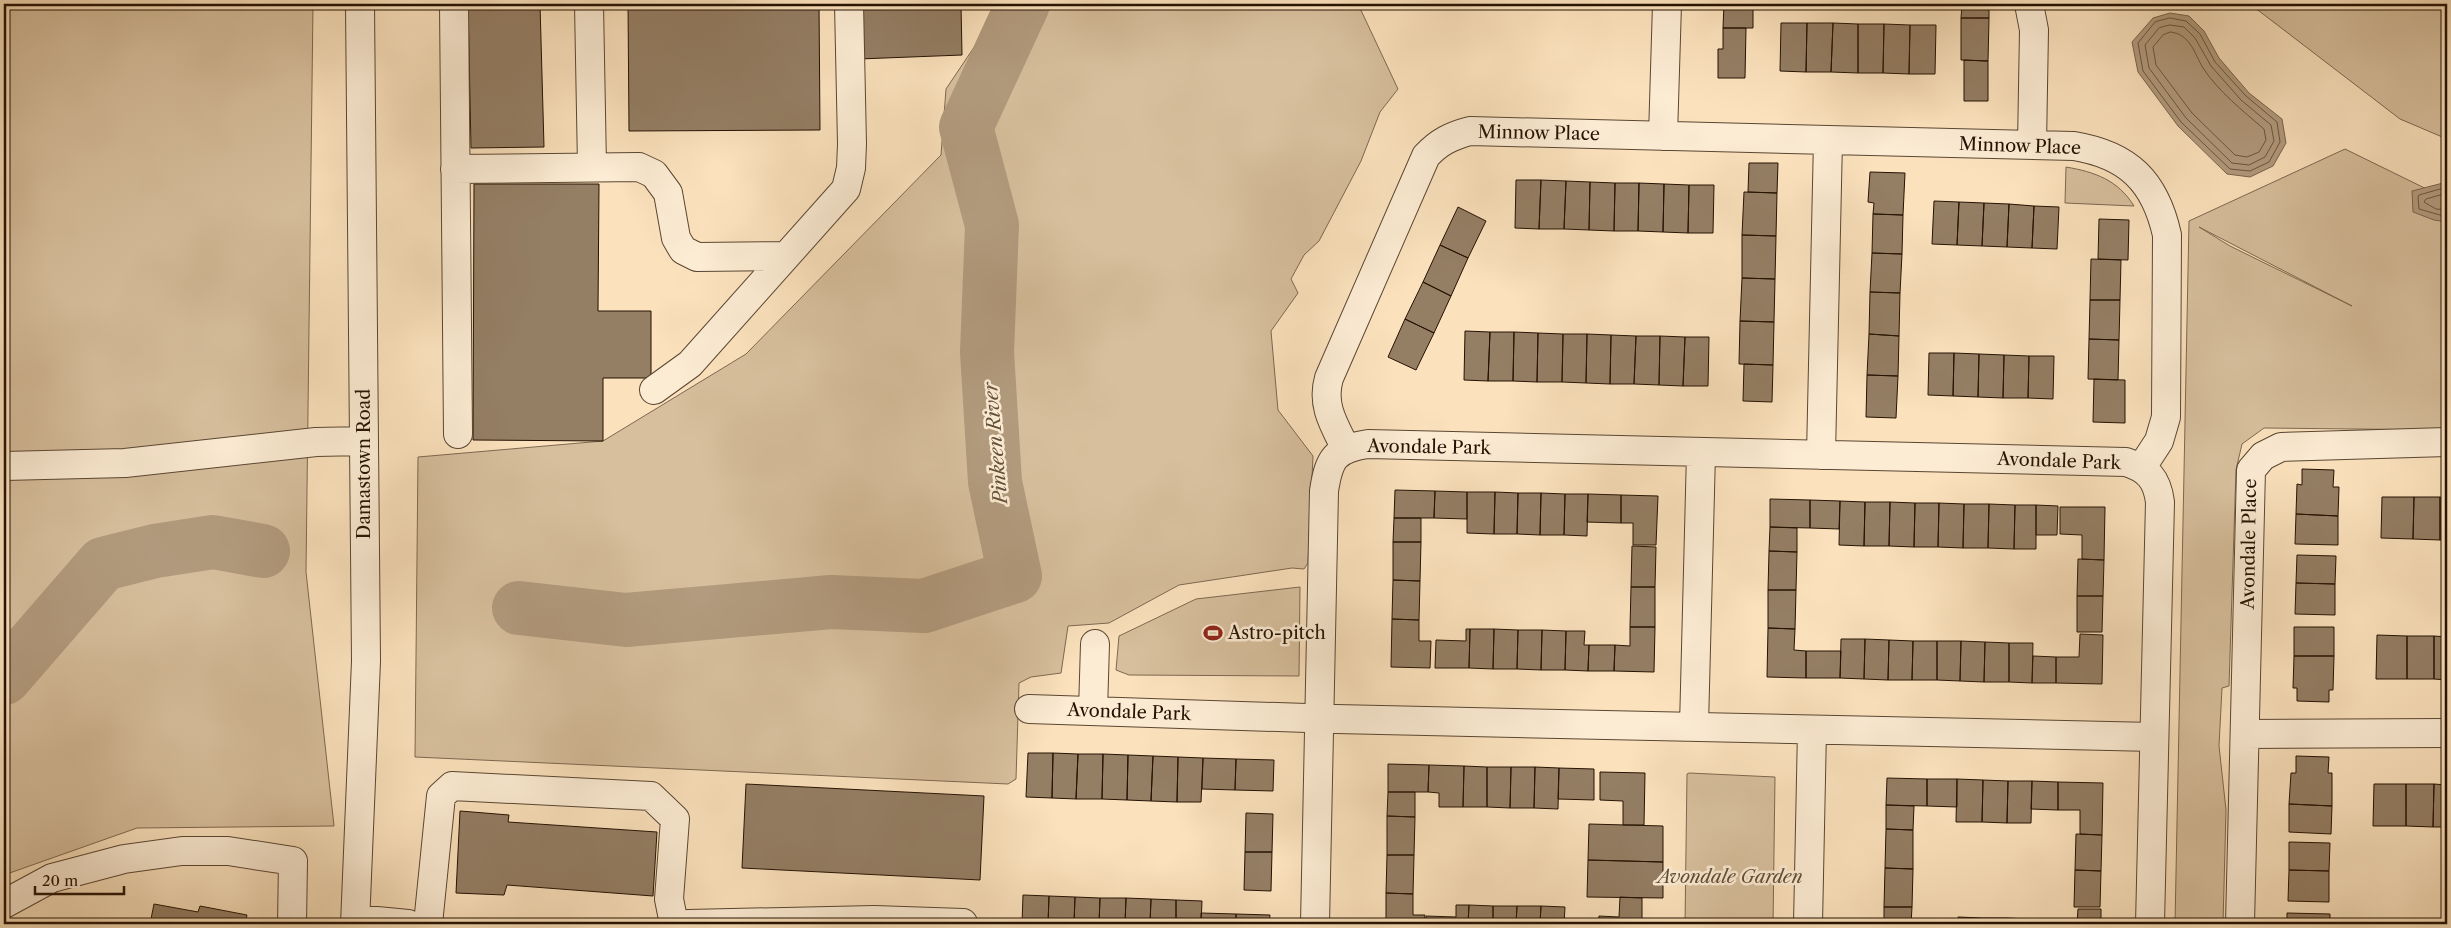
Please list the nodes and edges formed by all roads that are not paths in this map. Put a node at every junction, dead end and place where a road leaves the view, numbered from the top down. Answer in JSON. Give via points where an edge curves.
{"nodes":[{"id":1,"x":360,"y":4,"type":"edge"},
{"id":2,"x":454,"y":4,"type":"edge"},
{"id":3,"x":589,"y":4,"type":"edge"},
{"id":4,"x":849,"y":4,"type":"edge"},
{"id":5,"x":1667,"y":4,"type":"edge"},
{"id":6,"x":2029,"y":4,"type":"edge"},
{"id":7,"x":1663,"y":136,"type":"junction"},
{"id":8,"x":1828,"y":140,"type":"junction"},
{"id":9,"x":2032,"y":145,"type":"junction"},
{"id":10,"x":592,"y":168,"type":"junction"},
{"id":11,"x":455,"y":169,"type":"junction"},
{"id":12,"x":786,"y":256,"type":"junction"},
{"id":13,"x":654,"y":390,"type":"dead end"},
{"id":14,"x":458,"y":434,"type":"dead end"},
{"id":15,"x":364,"y":441,"type":"junction"},
{"id":16,"x":2447,"y":442,"type":"edge"},
{"id":17,"x":1346,"y":449,"type":"junction"},
{"id":18,"x":1701,"y":452,"type":"junction"},
{"id":19,"x":1821,"y":455,"type":"junction"},
{"id":20,"x":4,"y":466,"type":"edge"},
{"id":21,"x":2142,"y":467,"type":"junction"},
{"id":22,"x":1094,"y":644,"type":"dead end"},
{"id":23,"x":1029,"y":709,"type":"dead end"},
{"id":24,"x":1093,"y":711,"type":"junction"},
{"id":25,"x":1319,"y":718,"type":"junction"},
{"id":26,"x":1694,"y":726,"type":"junction"},
{"id":27,"x":1812,"y":730,"type":"junction"},
{"id":28,"x":2447,"y":733,"type":"edge"},
{"id":29,"x":2245,"y":734,"type":"junction"},
{"id":30,"x":2154,"y":737,"type":"junction"},
{"id":31,"x":4,"y":904,"type":"edge"},
{"id":32,"x":355,"y":922,"type":"edge"},
{"id":33,"x":874,"y":922,"type":"edge"},
{"id":34,"x":292,"y":924,"type":"edge"},
{"id":35,"x":408,"y":924,"type":"edge"},
{"id":36,"x":428,"y":924,"type":"edge"},
{"id":37,"x":686,"y":924,"type":"edge"},
{"id":38,"x":963,"y":924,"type":"edge"},
{"id":39,"x":1314,"y":924,"type":"edge"},
{"id":40,"x":1808,"y":924,"type":"edge"},
{"id":41,"x":2150,"y":924,"type":"edge"},
{"id":42,"x":2240,"y":924,"type":"edge"}],
"edges":[{"from":1,"to":15,"type":"street","name":"Damastown Road"},
{"from":2,"to":11,"type":"street"},
{"from":3,"to":10,"type":"street"},
{"from":4,"to":12,"type":"street","via":[[851,168],[846,189]]},
{"from":5,"to":7,"type":"street"},
{"from":6,"to":9,"type":"street","via":[[2034,30]]},
{"from":7,"to":8,"type":"street","name":"Minnow Place"},
{"from":7,"to":17,"type":"street","name":"Minnow Place","via":[[1470,131],[1439,143],[1426,156],[1325,391],[1327,409]]},
{"from":8,"to":9,"type":"street","name":"Minnow Place"},
{"from":8,"to":19,"type":"street"},
{"from":9,"to":21,"type":"street","name":"Minnow Place","via":[[2098,150],[2124,162],[2147,184],[2162,210],[2168,235],[2166,417],[2159,441]]},
{"from":10,"to":11,"type":"street"},
{"from":10,"to":12,"type":"street","via":[[639,167],[654,174],[668,193],[676,238],[683,250],[697,257]]},
{"from":11,"to":14,"type":"street"},
{"from":12,"to":13,"type":"street","via":[[690,364]]},
{"from":15,"to":20,"type":"street","via":[[308,443],[125,463]]},
{"from":15,"to":32,"type":"street","name":"Damastown Road","via":[[366,661]]},
{"from":16,"to":29,"type":"street","name":"Avondale Place","via":[[2281,447],[2263,456],[2250,470]]},
{"from":17,"to":18,"type":"street","name":"Avondale Park","via":[[1368,444]]},
{"from":17,"to":25,"type":"street","name":"Avondale Park","via":[[1332,461],[1324,491]]},
{"from":18,"to":19,"type":"street","name":"Avondale Park"},
{"from":18,"to":26,"type":"street"},
{"from":19,"to":21,"type":"street","name":"Avondale Park","via":[[2126,462]]},
{"from":21,"to":30,"type":"street","name":"Avondale Park","via":[[2158,488],[2160,502]]},
{"from":22,"to":24,"type":"street"},
{"from":23,"to":24,"type":"street","name":"Avondale Park"},
{"from":24,"to":25,"type":"street","name":"Avondale Park"},
{"from":25,"to":26,"type":"street","name":"Avondale Park"},
{"from":25,"to":39,"type":"street","name":"Avondale Park"},
{"from":26,"to":27,"type":"street","name":"Avondale Park"},
{"from":27,"to":30,"type":"street","name":"Avondale Park"},
{"from":27,"to":40,"type":"street"},
{"from":28,"to":29,"type":"street"},
{"from":29,"to":42,"type":"street","name":"Avondale Place"},
{"from":30,"to":41,"type":"street","name":"Avondale Park"},
{"from":31,"to":34,"type":"street","via":[[52,878],[124,859],[182,851],[228,851],[293,861]]},
{"from":32,"to":35,"type":"street"},
{"from":33,"to":37,"type":"street"},
{"from":33,"to":38,"type":"street"},
{"from":36,"to":37,"type":"street","via":[[441,796],[452,786],[651,796],[675,819],[669,899]]}]}
